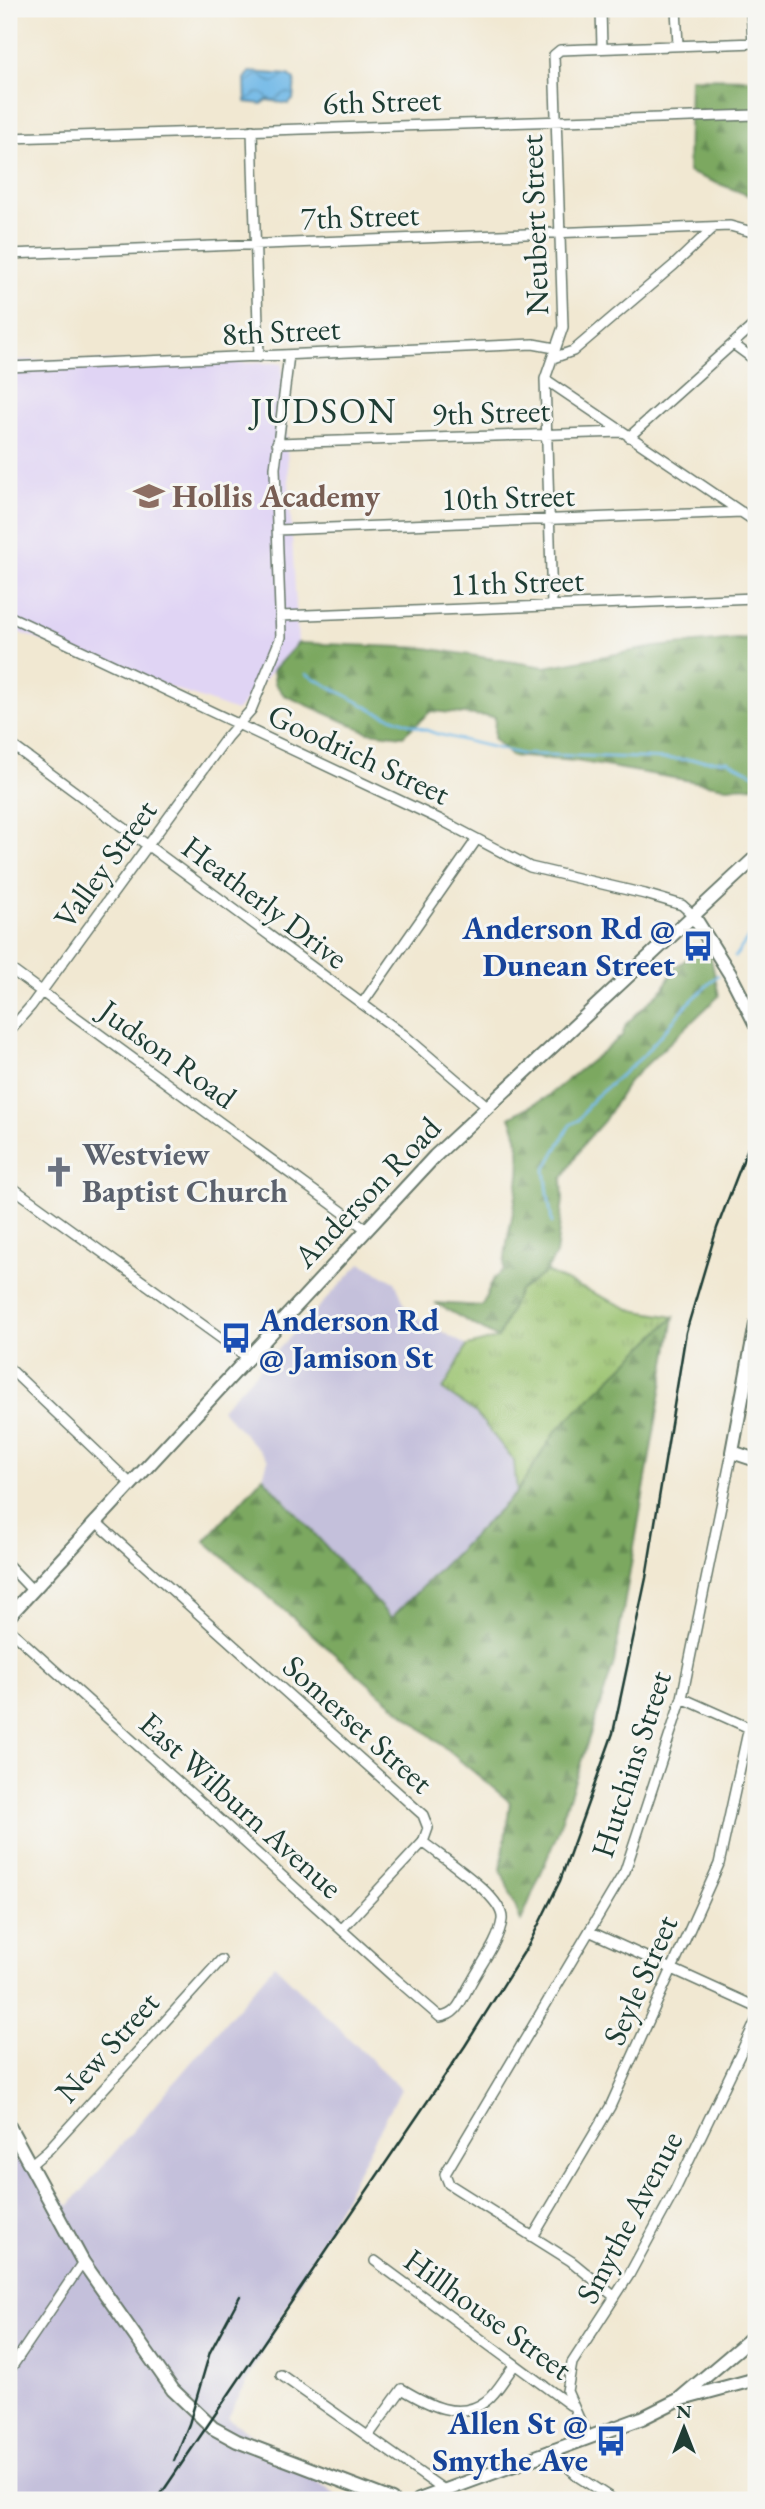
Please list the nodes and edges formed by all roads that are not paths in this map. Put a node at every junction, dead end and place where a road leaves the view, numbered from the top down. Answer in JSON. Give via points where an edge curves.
{"nodes":[{"id":1,"x":601,"y":9,"type":"edge"},
{"id":2,"x":676,"y":9,"type":"edge"},
{"id":3,"x":751,"y":9,"type":"edge"},
{"id":4,"x":754,"y":43,"type":"edge"},
{"id":5,"x":678,"y":46,"type":"junction"},
{"id":6,"x":603,"y":48,"type":"junction"},
{"id":7,"x":756,"y":115,"type":"edge"},
{"id":8,"x":556,"y":120,"type":"junction"},
{"id":9,"x":251,"y":130,"type":"junction"},
{"id":10,"x":9,"y":138,"type":"edge"},
{"id":11,"x":714,"y":227,"type":"junction"},
{"id":12,"x":560,"y":233,"type":"junction"},
{"id":13,"x":756,"y":233,"type":"edge"},
{"id":14,"x":256,"y":244,"type":"junction"},
{"id":15,"x":9,"y":254,"type":"edge"},
{"id":16,"x":756,"y":323,"type":"edge"},
{"id":17,"x":733,"y":344,"type":"junction"},
{"id":18,"x":554,"y":353,"type":"junction"},
{"id":19,"x":289,"y":355,"type":"junction"},
{"id":20,"x":259,"y":357,"type":"junction"},
{"id":21,"x":756,"y":360,"type":"edge"},
{"id":22,"x":9,"y":367,"type":"edge"},
{"id":23,"x":545,"y":379,"type":"junction"},
{"id":24,"x":626,"y":434,"type":"junction"},
{"id":25,"x":547,"y":435,"type":"junction"},
{"id":26,"x":277,"y":443,"type":"junction"},
{"id":27,"x":742,"y":512,"type":"junction"},
{"id":28,"x":549,"y":520,"type":"junction"},
{"id":29,"x":756,"y":522,"type":"edge"},
{"id":30,"x":277,"y":530,"type":"junction"},
{"id":31,"x":756,"y":598,"type":"edge"},
{"id":32,"x":552,"y":605,"type":"junction"},
{"id":33,"x":280,"y":616,"type":"junction"},
{"id":34,"x":9,"y":617,"type":"edge"},
{"id":35,"x":239,"y":724,"type":"junction"},
{"id":36,"x":9,"y":743,"type":"edge"},
{"id":37,"x":477,"y":839,"type":"junction"},
{"id":38,"x":149,"y":845,"type":"junction"},
{"id":39,"x":756,"y":857,"type":"edge"},
{"id":40,"x":693,"y":915,"type":"junction"},
{"id":41,"x":9,"y":968,"type":"edge"},
{"id":42,"x":41,"y":992,"type":"junction"},
{"id":43,"x":362,"y":1004,"type":"junction"},
{"id":44,"x":756,"y":1025,"type":"edge"},
{"id":45,"x":9,"y":1031,"type":"edge"},
{"id":46,"x":487,"y":1106,"type":"junction"},
{"id":47,"x":9,"y":1185,"type":"edge"},
{"id":48,"x":366,"y":1229,"type":"junction"},
{"id":49,"x":756,"y":1324,"type":"edge"},
{"id":50,"x":247,"y":1357,"type":"junction"},
{"id":51,"x":9,"y":1368,"type":"edge"},
{"id":52,"x":732,"y":1452,"type":"junction"},
{"id":53,"x":756,"y":1460,"type":"edge"},
{"id":54,"x":130,"y":1483,"type":"junction"},
{"id":55,"x":95,"y":1521,"type":"junction"},
{"id":56,"x":9,"y":1566,"type":"edge"},
{"id":57,"x":32,"y":1590,"type":"junction"},
{"id":58,"x":9,"y":1616,"type":"edge"},
{"id":59,"x":9,"y":1629,"type":"edge"},
{"id":60,"x":682,"y":1698,"type":"junction"},
{"id":61,"x":752,"y":1729,"type":"edge"},
{"id":62,"x":423,"y":1842,"type":"junction"},
{"id":63,"x":342,"y":1929,"type":"junction"},
{"id":64,"x":591,"y":1932,"type":"junction"},
{"id":65,"x":221,"y":1960,"type":"dead end"},
{"id":66,"x":672,"y":1969,"type":"junction"},
{"id":67,"x":756,"y":2007,"type":"edge"},
{"id":68,"x":440,"y":2017,"type":"joint"},
{"id":69,"x":756,"y":2021,"type":"edge"},
{"id":70,"x":9,"y":2126,"type":"edge"},
{"id":71,"x":29,"y":2166,"type":"junction"},
{"id":72,"x":533,"y":2236,"type":"junction"},
{"id":73,"x":375,"y":2261,"type":"dead end"},
{"id":74,"x":83,"y":2262,"type":"junction"},
{"id":75,"x":615,"y":2297,"type":"junction"},
{"id":76,"x":756,"y":2334,"type":"edge"},
{"id":77,"x":10,"y":2365,"type":"edge"},
{"id":78,"x":514,"y":2366,"type":"junction"},
{"id":79,"x":281,"y":2375,"type":"dead end"},
{"id":80,"x":756,"y":2379,"type":"edge"},
{"id":81,"x":678,"y":2400,"type":"junction"},
{"id":82,"x":571,"y":2406,"type":"junction"},
{"id":83,"x":368,"y":2436,"type":"junction"},
{"id":84,"x":587,"y":2437,"type":"junction"},
{"id":85,"x":550,"y":2450,"type":"junction"},
{"id":86,"x":444,"y":2490,"type":"junction"},
{"id":87,"x":392,"y":2500,"type":"edge"},
{"id":88,"x":419,"y":2500,"type":"edge"},
{"id":89,"x":614,"y":2500,"type":"edge"}],
"edges":[{"from":1,"to":6,"type":"street"},
{"from":2,"to":5,"type":"street"},
{"from":3,"to":4,"type":"street"},
{"from":4,"to":5,"type":"street"},
{"from":5,"to":6,"type":"street"},
{"from":6,"to":8,"type":"street","name":"Neubert Street","via":[[557,52]]},
{"from":7,"to":8,"type":"street","name":"6th Street"},
{"from":8,"to":9,"type":"street","name":"6th Street"},
{"from":8,"to":12,"type":"street","name":"Neubert Street"},
{"from":9,"to":10,"type":"street","name":"6th Street"},
{"from":9,"to":14,"type":"street"},
{"from":11,"to":12,"type":"street","name":"7th Street"},
{"from":11,"to":13,"type":"street","name":"7th Street","via":[[736,226]]},
{"from":11,"to":18,"type":"street","via":[[573,351]]},
{"from":12,"to":14,"type":"street","name":"7th Street"},
{"from":12,"to":18,"type":"street","name":"Neubert Street","via":[[563,327]]},
{"from":14,"to":15,"type":"street","name":"7th Street"},
{"from":14,"to":20,"type":"street"},
{"from":16,"to":17,"type":"street"},
{"from":17,"to":21,"type":"street"},
{"from":17,"to":24,"type":"street"},
{"from":18,"to":19,"type":"street","name":"8th Street","via":[[533,344]]},
{"from":18,"to":23,"type":"street","name":"Neubert Street"},
{"from":19,"to":20,"type":"street","name":"8th Street"},
{"from":19,"to":26,"type":"street","name":"Valley Street"},
{"from":20,"to":22,"type":"street","name":"8th Street"},
{"from":23,"to":24,"type":"street"},
{"from":23,"to":25,"type":"street","name":"Neubert Street"},
{"from":24,"to":25,"type":"street","name":"9th Street"},
{"from":24,"to":27,"type":"street"},
{"from":25,"to":26,"type":"street","name":"9th Street"},
{"from":25,"to":28,"type":"street","name":"Neubert Street"},
{"from":26,"to":30,"type":"street","name":"Valley Street"},
{"from":27,"to":28,"type":"street","name":"10th Street"},
{"from":27,"to":29,"type":"street"},
{"from":28,"to":30,"type":"street","name":"10th Street"},
{"from":28,"to":32,"type":"street","name":"Neubert Street"},
{"from":30,"to":33,"type":"street","name":"Valley Street"},
{"from":31,"to":32,"type":"street","name":"11th Street"},
{"from":32,"to":33,"type":"street","name":"11th Street"},
{"from":33,"to":35,"type":"street","name":"Valley Street","via":[[282,631],[274,661],[251,710]]},
{"from":34,"to":35,"type":"street","name":"Goodrich Street"},
{"from":35,"to":37,"type":"street","name":"Goodrich Street"},
{"from":35,"to":38,"type":"street","name":"Valley Street"},
{"from":36,"to":38,"type":"street","name":"Heatherly Drive"},
{"from":37,"to":40,"type":"street","name":"Goodrich Street","via":[[530,867],[645,894],[682,905]]},
{"from":37,"to":43,"type":"street"},
{"from":38,"to":42,"type":"street","name":"Valley Street"},
{"from":38,"to":43,"type":"street","name":"Heatherly Drive"},
{"from":39,"to":40,"type":"main road","name":"Anderson Road"},
{"from":40,"to":44,"type":"main road"},
{"from":40,"to":46,"type":"main road","name":"Anderson Road"},
{"from":41,"to":42,"type":"street","name":"Judson Road"},
{"from":42,"to":45,"type":"street","name":"Valley Street"},
{"from":42,"to":48,"type":"street","name":"Judson Road"},
{"from":43,"to":46,"type":"street","name":"Heatherly Drive"},
{"from":46,"to":48,"type":"main road","name":"Anderson Road"},
{"from":47,"to":50,"type":"street"},
{"from":48,"to":50,"type":"main road","name":"Anderson Road"},
{"from":49,"to":52,"type":"main road","name":"Hutchins Street"},
{"from":50,"to":54,"type":"main road","name":"Anderson Road"},
{"from":51,"to":54,"type":"street"},
{"from":52,"to":53,"type":"main road"},
{"from":52,"to":60,"type":"street","name":"Hutchins Street"},
{"from":54,"to":55,"type":"main road","name":"Anderson Road"},
{"from":55,"to":57,"type":"main road","name":"Anderson Road"},
{"from":55,"to":62,"type":"street","name":"Somerset Street","via":[[423,1815],[428,1828]]},
{"from":56,"to":57,"type":"street"},
{"from":57,"to":58,"type":"main road","name":"Anderson Road"},
{"from":59,"to":63,"type":"street","name":"East Wilburn Avenue"},
{"from":60,"to":61,"type":"street"},
{"from":60,"to":64,"type":"street","name":"Hutchins Street","via":[[625,1871]]},
{"from":61,"to":66,"type":"street","name":"Seyle Street","via":[[723,1852]]},
{"from":62,"to":63,"type":"street"},
{"from":62,"to":68,"type":"street","name":"Somerset Street","via":[[493,1897],[503,1913],[500,1929],[458,2007]]},
{"from":63,"to":68,"type":"street","name":"East Wilburn Avenue"},
{"from":64,"to":66,"type":"street"},
{"from":64,"to":72,"type":"street","name":"Hutchins Street","via":[[445,2178]]},
{"from":65,"to":71,"type":"street","name":"New Street"},
{"from":66,"to":67,"type":"street"},
{"from":66,"to":72,"type":"street","name":"Seyle Street","via":[[610,2107]]},
{"from":69,"to":75,"type":"street","name":"Smythe Avenue","via":[[675,2190]]},
{"from":70,"to":71,"type":"main road"},
{"from":71,"to":74,"type":"main road"},
{"from":72,"to":75,"type":"street"},
{"from":73,"to":78,"type":"street","name":"Hillhouse Street"},
{"from":74,"to":77,"type":"street"},
{"from":74,"to":87,"type":"main road","via":[[173,2390],[213,2428],[252,2448]]},
{"from":75,"to":82,"type":"street","name":"Smythe Avenue","via":[[572,2363],[567,2379]]},
{"from":76,"to":81,"type":"main road"},
{"from":78,"to":82,"type":"street","name":"Hillhouse Street"},
{"from":78,"to":83,"type":"street","via":[[487,2401],[469,2410],[444,2410],[402,2389]]},
{"from":79,"to":83,"type":"street"},
{"from":80,"to":81,"type":"main road"},
{"from":81,"to":84,"type":"main road"},
{"from":82,"to":84,"type":"street","name":"Smythe Avenue"},
{"from":83,"to":86,"type":"street"},
{"from":84,"to":85,"type":"main road"},
{"from":85,"to":86,"type":"main road"},
{"from":85,"to":89,"type":"street","via":[[580,2478]]},
{"from":86,"to":88,"type":"main road"}]}
